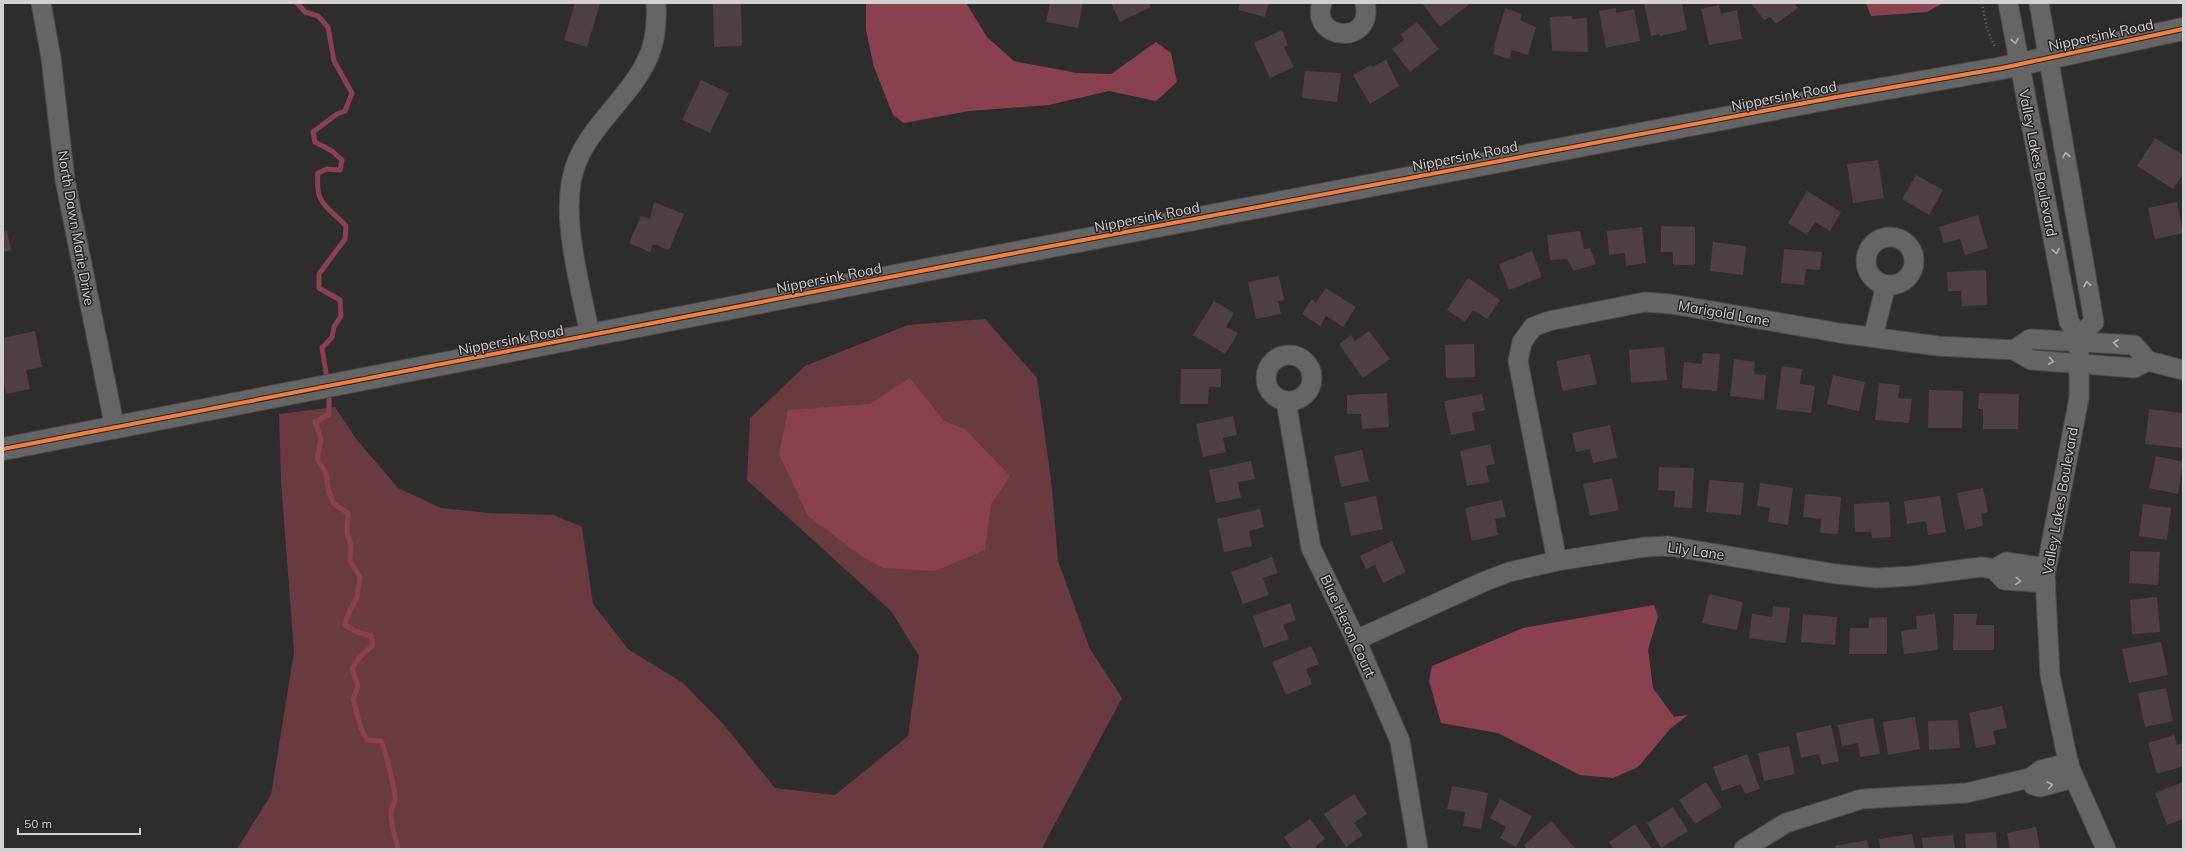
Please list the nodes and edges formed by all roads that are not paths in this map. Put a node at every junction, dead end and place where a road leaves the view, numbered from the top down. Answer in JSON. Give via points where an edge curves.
{"nodes":[{"id":1,"x":41,"y":3,"type":"edge"},
{"id":2,"x":656,"y":3,"type":"edge"},
{"id":3,"x":1322,"y":3,"type":"edge"},
{"id":4,"x":1366,"y":3,"type":"edge"},
{"id":5,"x":2008,"y":3,"type":"edge"},
{"id":6,"x":2039,"y":3,"type":"edge"},
{"id":7,"x":2183,"y":29,"type":"edge"},
{"id":8,"x":2049,"y":57,"type":"junction"},
{"id":9,"x":2019,"y":65,"type":"junction"},
{"id":10,"x":1886,"y":285,"type":"dead end"},
{"id":11,"x":2076,"y":333,"type":"junction"},
{"id":12,"x":590,"y":336,"type":"junction"},
{"id":13,"x":1873,"y":338,"type":"junction"},
{"id":14,"x":2014,"y":350,"type":"junction"},
{"id":15,"x":2148,"y":361,"type":"junction"},
{"id":16,"x":2080,"y":364,"type":"junction"},
{"id":17,"x":2183,"y":370,"type":"edge"},
{"id":18,"x":1286,"y":401,"type":"dead end"},
{"id":19,"x":115,"y":429,"type":"junction"},
{"id":20,"x":3,"y":449,"type":"edge"},
{"id":21,"x":1557,"y":562,"type":"junction"},
{"id":22,"x":2046,"y":575,"type":"junction"},
{"id":23,"x":1356,"y":640,"type":"junction"},
{"id":24,"x":2072,"y":771,"type":"junction"},
{"id":25,"x":1418,"y":849,"type":"edge"},
{"id":26,"x":1744,"y":849,"type":"edge"},
{"id":27,"x":2106,"y":849,"type":"edge"}],
"edges":[{"from":1,"to":19,"type":"street","name":"North Dawn Marie Drive","via":[[51,58],[65,180]]},
{"from":2,"to":12,"type":"street","via":[[655,32],[646,62],[631,86],[592,133],[577,160],[571,186],[569,221]]},
{"from":3,"to":4,"type":"street","via":[[1322,20],[1326,26],[1340,34],[1355,31],[1361,26],[1367,12]]},
{"from":5,"to":9,"type":"street","name":"Valley Lakes Boulevard","one_way":true},
{"from":6,"to":8,"type":"street","name":"Valley Lakes Boulevard"},
{"from":7,"to":8,"type":"street","name":"Nippersink Road"},
{"from":8,"to":9,"type":"street","name":"Nippersink Road"},
{"from":11,"to":8,"type":"street","name":"Valley Lakes Boulevard","one_way":true,"via":[[2094,322]]},
{"from":9,"to":11,"type":"street","name":"Valley Lakes Boulevard","one_way":true},
{"from":9,"to":12,"type":"street","name":"Nippersink Road","via":[[1831,98]]},
{"from":10,"to":13,"type":"street"},
{"from":11,"to":14,"type":"street","via":[[2030,339]]},
{"from":15,"to":11,"type":"street","one_way":true,"via":[[2134,345]]},
{"from":11,"to":16,"type":"street","name":"Valley Lakes Boulevard"},
{"from":12,"to":19,"type":"street","name":"Nippersink Road"},
{"from":13,"to":14,"type":"street","name":"Marigold Lane","via":[[1938,346]]},
{"from":13,"to":21,"type":"street","name":"Marigold Lane","via":[[1671,304],[1645,302],[1533,327],[1522,342],[1518,361]]},
{"from":14,"to":16,"type":"street","one_way":true,"via":[[2031,360]]},
{"from":15,"to":16,"type":"street","via":[[2134,368]]},
{"from":15,"to":17,"type":"street"},
{"from":16,"to":22,"type":"street","name":"Valley Lakes Boulevard","via":[[2079,398]]},
{"from":18,"to":23,"type":"street","name":"Blue Heron Court","via":[[1311,548]]},
{"from":19,"to":20,"type":"street","name":"Nippersink Road"},
{"from":21,"to":22,"type":"street","name":"Lily Lane","via":[[1645,547],[1669,546],[1836,574],[1876,578],[1981,567],[1994,569],[2004,580]]},
{"from":21,"to":23,"type":"street","name":"Lily Lane","via":[[1509,572],[1483,582]]},
{"from":22,"to":24,"type":"street","name":"Valley Lakes Boulevard","via":[[2050,675]]},
{"from":23,"to":25,"type":"street","name":"Blue Heron Court","via":[[1400,741]]},
{"from":24,"to":26,"type":"street","via":[[2040,787],[2033,785],[2030,778],[1966,793],[1862,799],[1786,822]]},
{"from":24,"to":27,"type":"street","name":"Valley Lakes Boulevard"}]}
